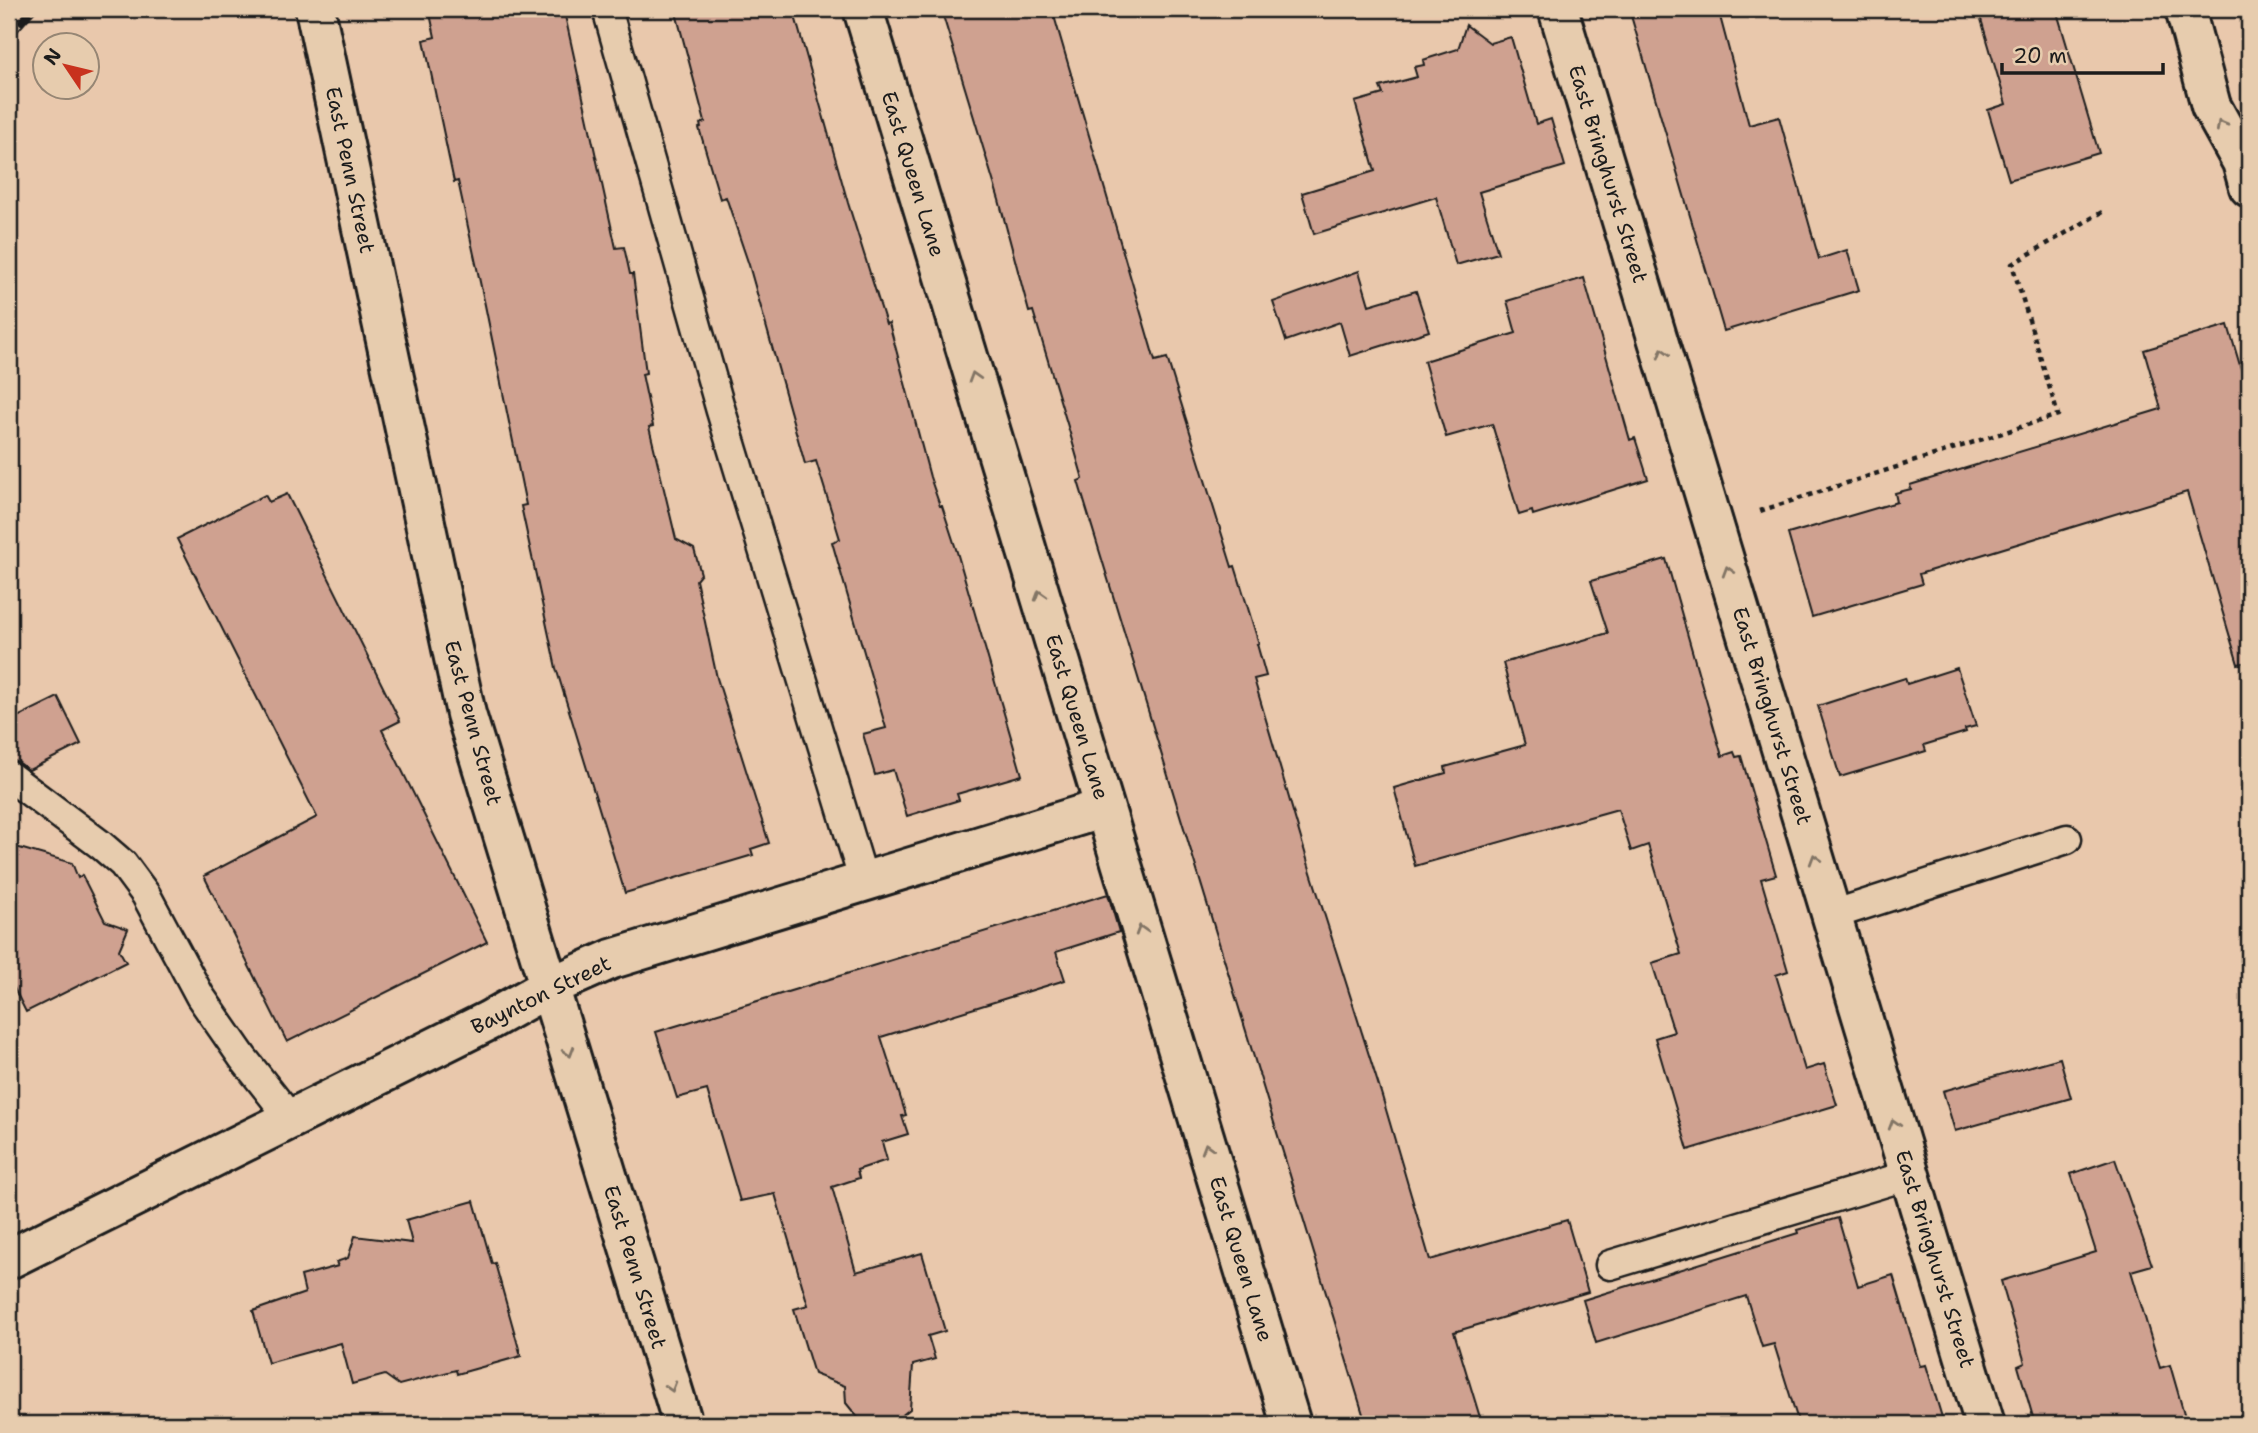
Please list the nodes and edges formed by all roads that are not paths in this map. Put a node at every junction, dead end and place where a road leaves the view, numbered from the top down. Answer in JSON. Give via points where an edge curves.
{"nodes":[{"id":1,"x":315,"y":9,"type":"edge"},
{"id":2,"x":607,"y":9,"type":"edge"},
{"id":3,"x":863,"y":9,"type":"edge"},
{"id":4,"x":1558,"y":9,"type":"edge"},
{"id":5,"x":2185,"y":9,"type":"edge"},
{"id":6,"x":2249,"y":187,"type":"edge"},
{"id":7,"x":9,"y":776,"type":"edge"},
{"id":8,"x":1104,"y":808,"type":"junction"},
{"id":9,"x":2067,"y":839,"type":"dead end"},
{"id":10,"x":864,"y":882,"type":"junction"},
{"id":11,"x":1832,"y":915,"type":"junction"},
{"id":12,"x":550,"y":987,"type":"junction"},
{"id":13,"x":291,"y":1119,"type":"junction"},
{"id":14,"x":1909,"y":1175,"type":"junction"},
{"id":15,"x":9,"y":1259,"type":"edge"},
{"id":16,"x":1610,"y":1265,"type":"dead end"},
{"id":17,"x":682,"y":1424,"type":"edge"},
{"id":18,"x":1291,"y":1424,"type":"edge"},
{"id":19,"x":1985,"y":1424,"type":"edge"}],
"edges":[{"from":1,"to":12,"type":"street","name":"East Penn Street","via":[[466,714]]},
{"from":2,"to":10,"type":"lane","via":[[721,411]]},
{"from":8,"to":3,"type":"street","name":"East Queen Lane","one_way":true},
{"from":11,"to":4,"type":"street","name":"East Bringhurst Street","one_way":true},
{"from":6,"to":5,"type":"street","one_way":true,"via":[[2242,162],[2211,106]]},
{"from":7,"to":13,"type":"lane","via":[[123,864],[146,895],[200,996]]},
{"from":8,"to":10,"type":"street","name":"Baynton Street"},
{"from":18,"to":8,"type":"street","name":"East Queen Lane","one_way":true},
{"from":9,"to":11,"type":"lane"},
{"from":10,"to":12,"type":"street","name":"Baynton Street","via":[[612,959]]},
{"from":14,"to":11,"type":"street","name":"East Bringhurst Street","one_way":true},
{"from":12,"to":13,"type":"street","name":"Baynton Street"},
{"from":12,"to":17,"type":"street","name":"East Penn Street","one_way":true},
{"from":13,"to":15,"type":"street","name":"Baynton Street"},
{"from":14,"to":16,"type":"lane"},
{"from":14,"to":19,"type":"street","name":"East Bringhurst Street"}]}
